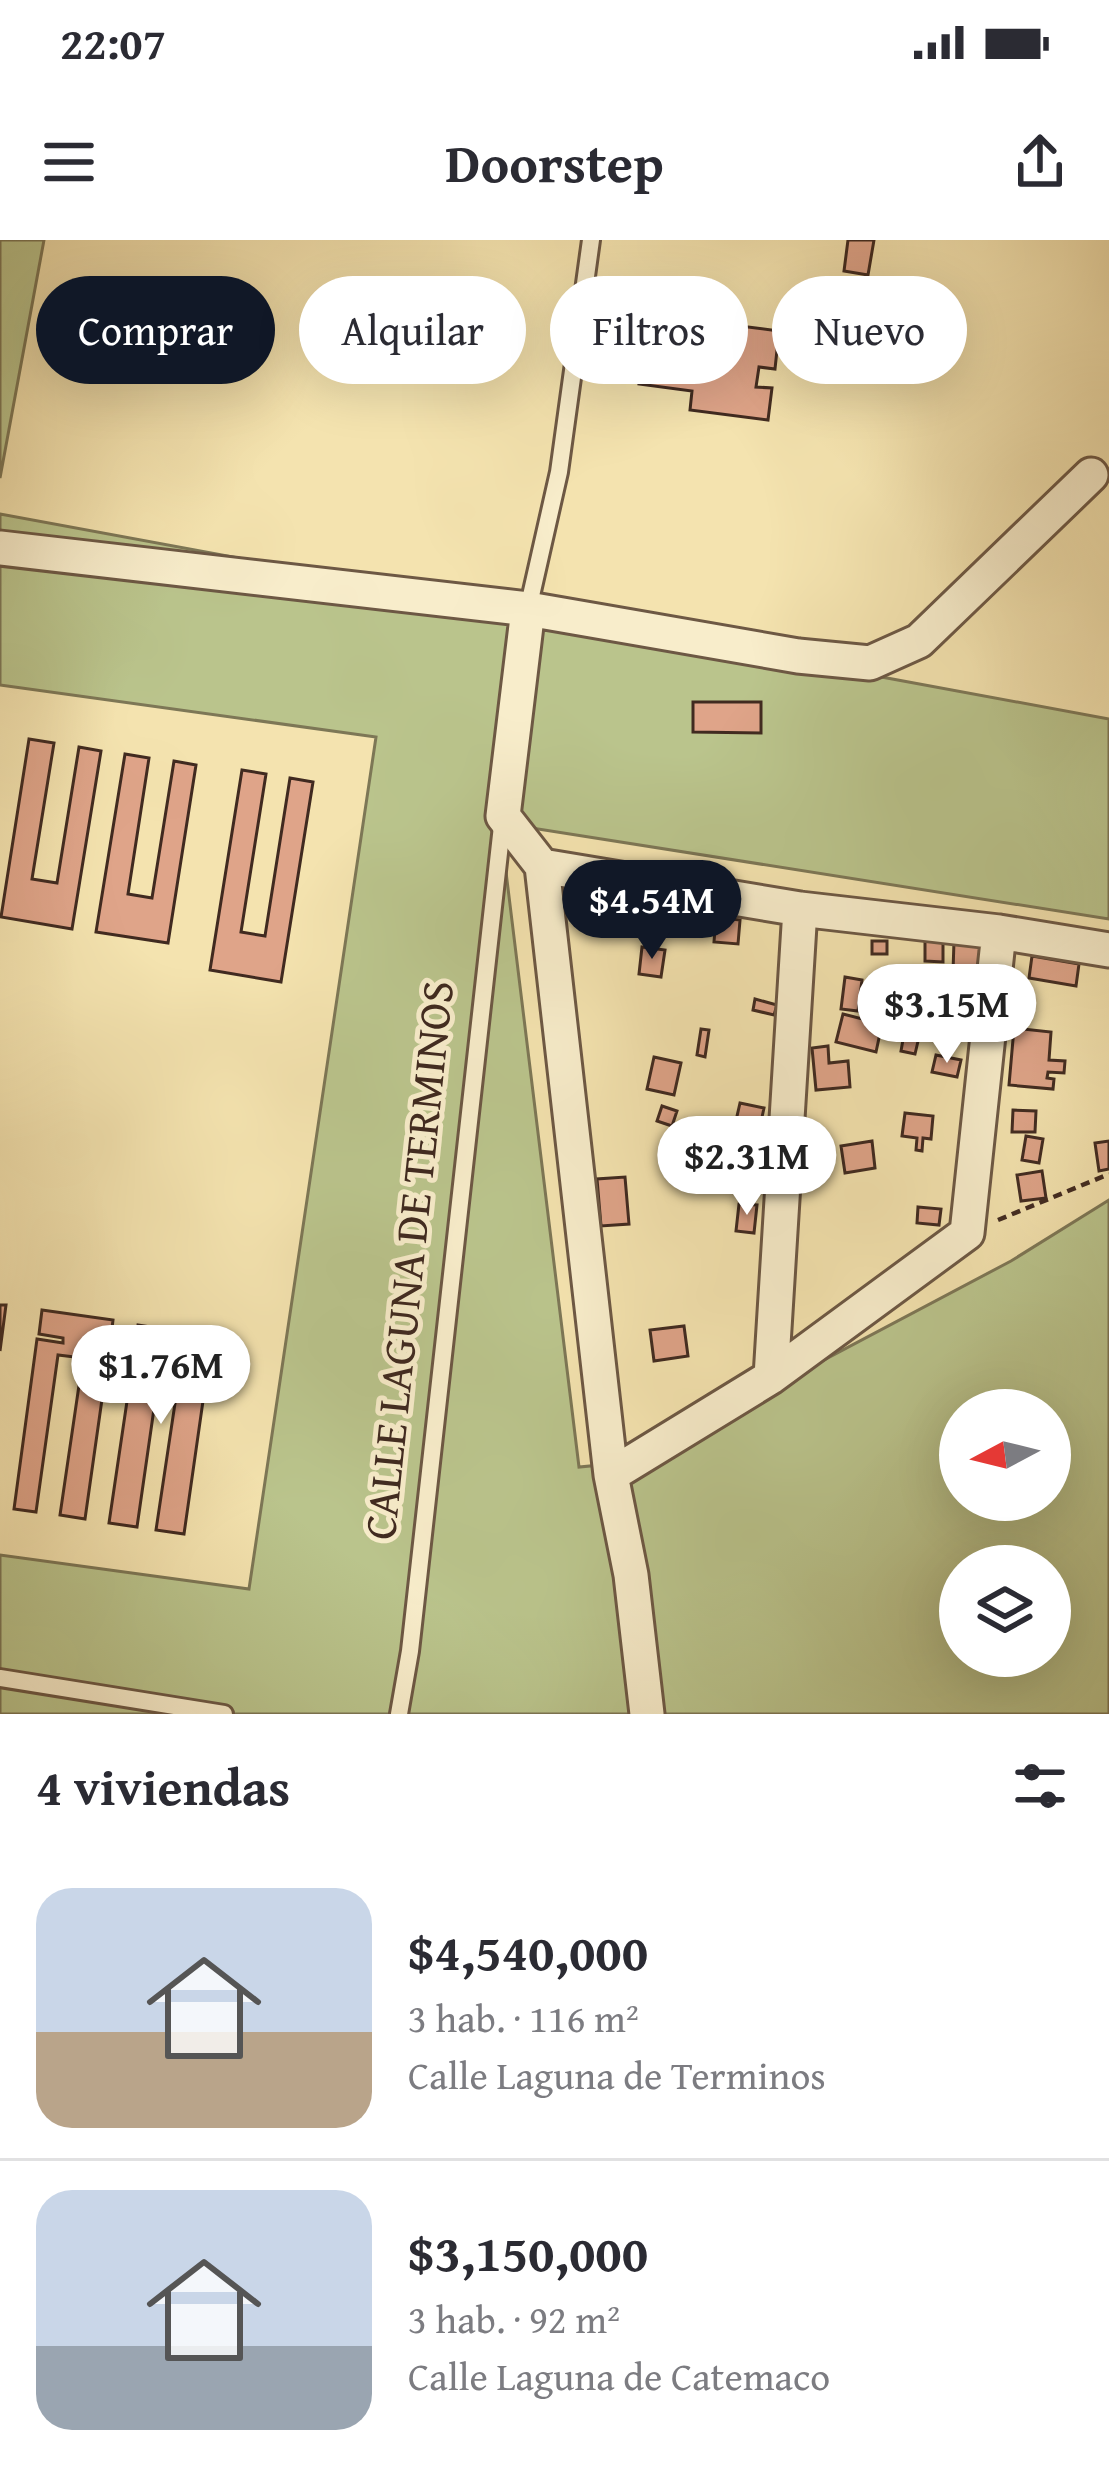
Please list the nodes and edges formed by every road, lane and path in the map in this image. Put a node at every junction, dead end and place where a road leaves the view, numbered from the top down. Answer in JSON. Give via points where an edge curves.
{"nodes":[{"id":1,"x":591,"y":240,"type":"edge"},
{"id":2,"x":1091,"y":476,"type":"dead end"},
{"id":3,"x":0,"y":548,"type":"edge"},
{"id":4,"x":528,"y":609,"type":"junction"},
{"id":5,"x":503,"y":816,"type":"junction"},
{"id":6,"x":542,"y":866,"type":"junction"},
{"id":7,"x":800,"y":908,"type":"junction"},
{"id":8,"x":999,"y":932,"type":"junction"},
{"id":9,"x":1109,"y":950,"type":"edge"},
{"id":10,"x":1109,"y":1174,"type":"edge"},
{"id":11,"x":967,"y":1233,"type":"junction"},
{"id":12,"x":771,"y":1377,"type":"junction"},
{"id":13,"x":611,"y":1475,"type":"junction"},
{"id":14,"x":0,"y":1678,"type":"edge"},
{"id":15,"x":224,"y":1714,"type":"edge"},
{"id":16,"x":399,"y":1714,"type":"edge"},
{"id":17,"x":647,"y":1714,"type":"edge"}],
"edges":[{"from":1,"to":4,"type":"lane","via":[[559,472]]},
{"from":2,"to":4,"type":"street","via":[[919,641],[870,663]]},
{"from":3,"to":4,"type":"street"},
{"from":4,"to":5,"type":"street","name":"CALLE LAGUNA DE TERMINOS"},
{"from":5,"to":6,"type":"street"},
{"from":5,"to":16,"type":"lane","name":"CALLE LAGUNA DE TERMINOS"},
{"from":6,"to":7,"type":"street"},
{"from":6,"to":13,"type":"street"},
{"from":7,"to":8,"type":"street"},
{"from":7,"to":12,"type":"street"},
{"from":8,"to":9,"type":"street"},
{"from":8,"to":11,"type":"street"},
{"from":10,"to":11,"type":"path"},
{"from":11,"to":12,"type":"street"},
{"from":12,"to":13,"type":"street"},
{"from":13,"to":17,"type":"street"},
{"from":14,"to":15,"type":"lane"}]}
